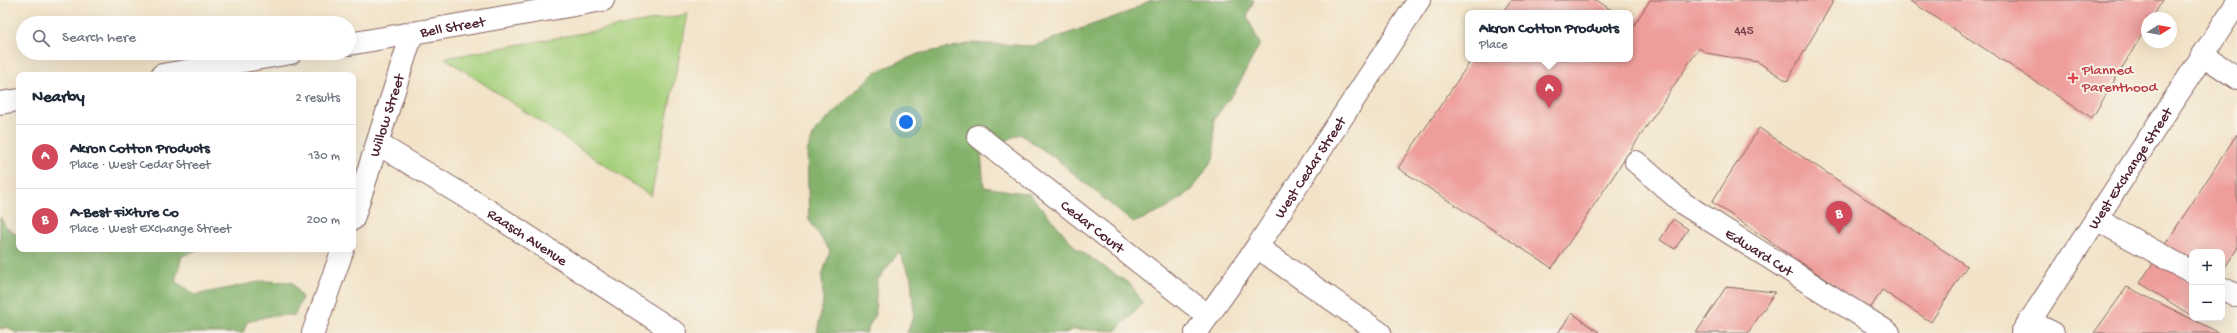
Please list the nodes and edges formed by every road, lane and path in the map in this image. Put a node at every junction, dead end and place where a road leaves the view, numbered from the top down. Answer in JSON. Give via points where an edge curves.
{"nodes":[{"id":1,"x":603,"y":0,"type":"edge"},
{"id":2,"x":1419,"y":0,"type":"edge"},
{"id":3,"x":2237,"y":4,"type":"edge"},
{"id":4,"x":412,"y":34,"type":"junction"},
{"id":5,"x":356,"y":43,"type":"edge"},
{"id":6,"x":2203,"y":55,"type":"junction"},
{"id":7,"x":250,"y":60,"type":"edge"},
{"id":8,"x":180,"y":72,"type":"edge"},
{"id":9,"x":2237,"y":78,"type":"edge"},
{"id":10,"x":16,"y":100,"type":"edge"},
{"id":11,"x":0,"y":103,"type":"edge"},
{"id":12,"x":978,"y":136,"type":"dead end"},
{"id":13,"x":378,"y":144,"type":"junction"},
{"id":14,"x":1636,"y":162,"type":"dead end"},
{"id":15,"x":356,"y":210,"type":"edge"},
{"id":16,"x":2096,"y":219,"type":"junction"},
{"id":17,"x":1256,"y":247,"type":"junction"},
{"id":18,"x":342,"y":252,"type":"edge"},
{"id":19,"x":2189,"y":270,"type":"edge"},
{"id":20,"x":2225,"y":290,"type":"edge"},
{"id":21,"x":2237,"y":296,"type":"edge"},
{"id":22,"x":1202,"y":324,"type":"edge"},
{"id":23,"x":2025,"y":327,"type":"edge"},
{"id":24,"x":313,"y":333,"type":"edge"},
{"id":25,"x":676,"y":333,"type":"edge"},
{"id":26,"x":1380,"y":333,"type":"edge"},
{"id":27,"x":1889,"y":333,"type":"edge"},
{"id":28,"x":2053,"y":333,"type":"edge"}],
"edges":[{"from":1,"to":4,"type":"street","name":"Bell Street"},
{"from":2,"to":17,"type":"street","name":"West Cedar Street"},
{"from":3,"to":6,"type":"street","name":"West Exchange Street"},
{"from":4,"to":5,"type":"street","name":"Bell Street"},
{"from":4,"to":13,"type":"street","name":"Willow Street"},
{"from":6,"to":9,"type":"street"},
{"from":6,"to":16,"type":"street","name":"West Exchange Street"},
{"from":7,"to":8,"type":"street"},
{"from":10,"to":11,"type":"street"},
{"from":12,"to":22,"type":"street","name":"Cedar Court"},
{"from":13,"to":15,"type":"street","name":"Willow Street"},
{"from":13,"to":25,"type":"street","name":"Raasch Avenue","via":[[488,211]]},
{"from":14,"to":27,"type":"street","name":"Edward Cut","via":[[1684,204]]},
{"from":16,"to":19,"type":"street"},
{"from":16,"to":23,"type":"street","name":"West Exchange Street"},
{"from":17,"to":22,"type":"street","name":"West Cedar Street"},
{"from":17,"to":26,"type":"street"},
{"from":18,"to":24,"type":"street"},
{"from":20,"to":21,"type":"street"},
{"from":23,"to":28,"type":"street"}]}
